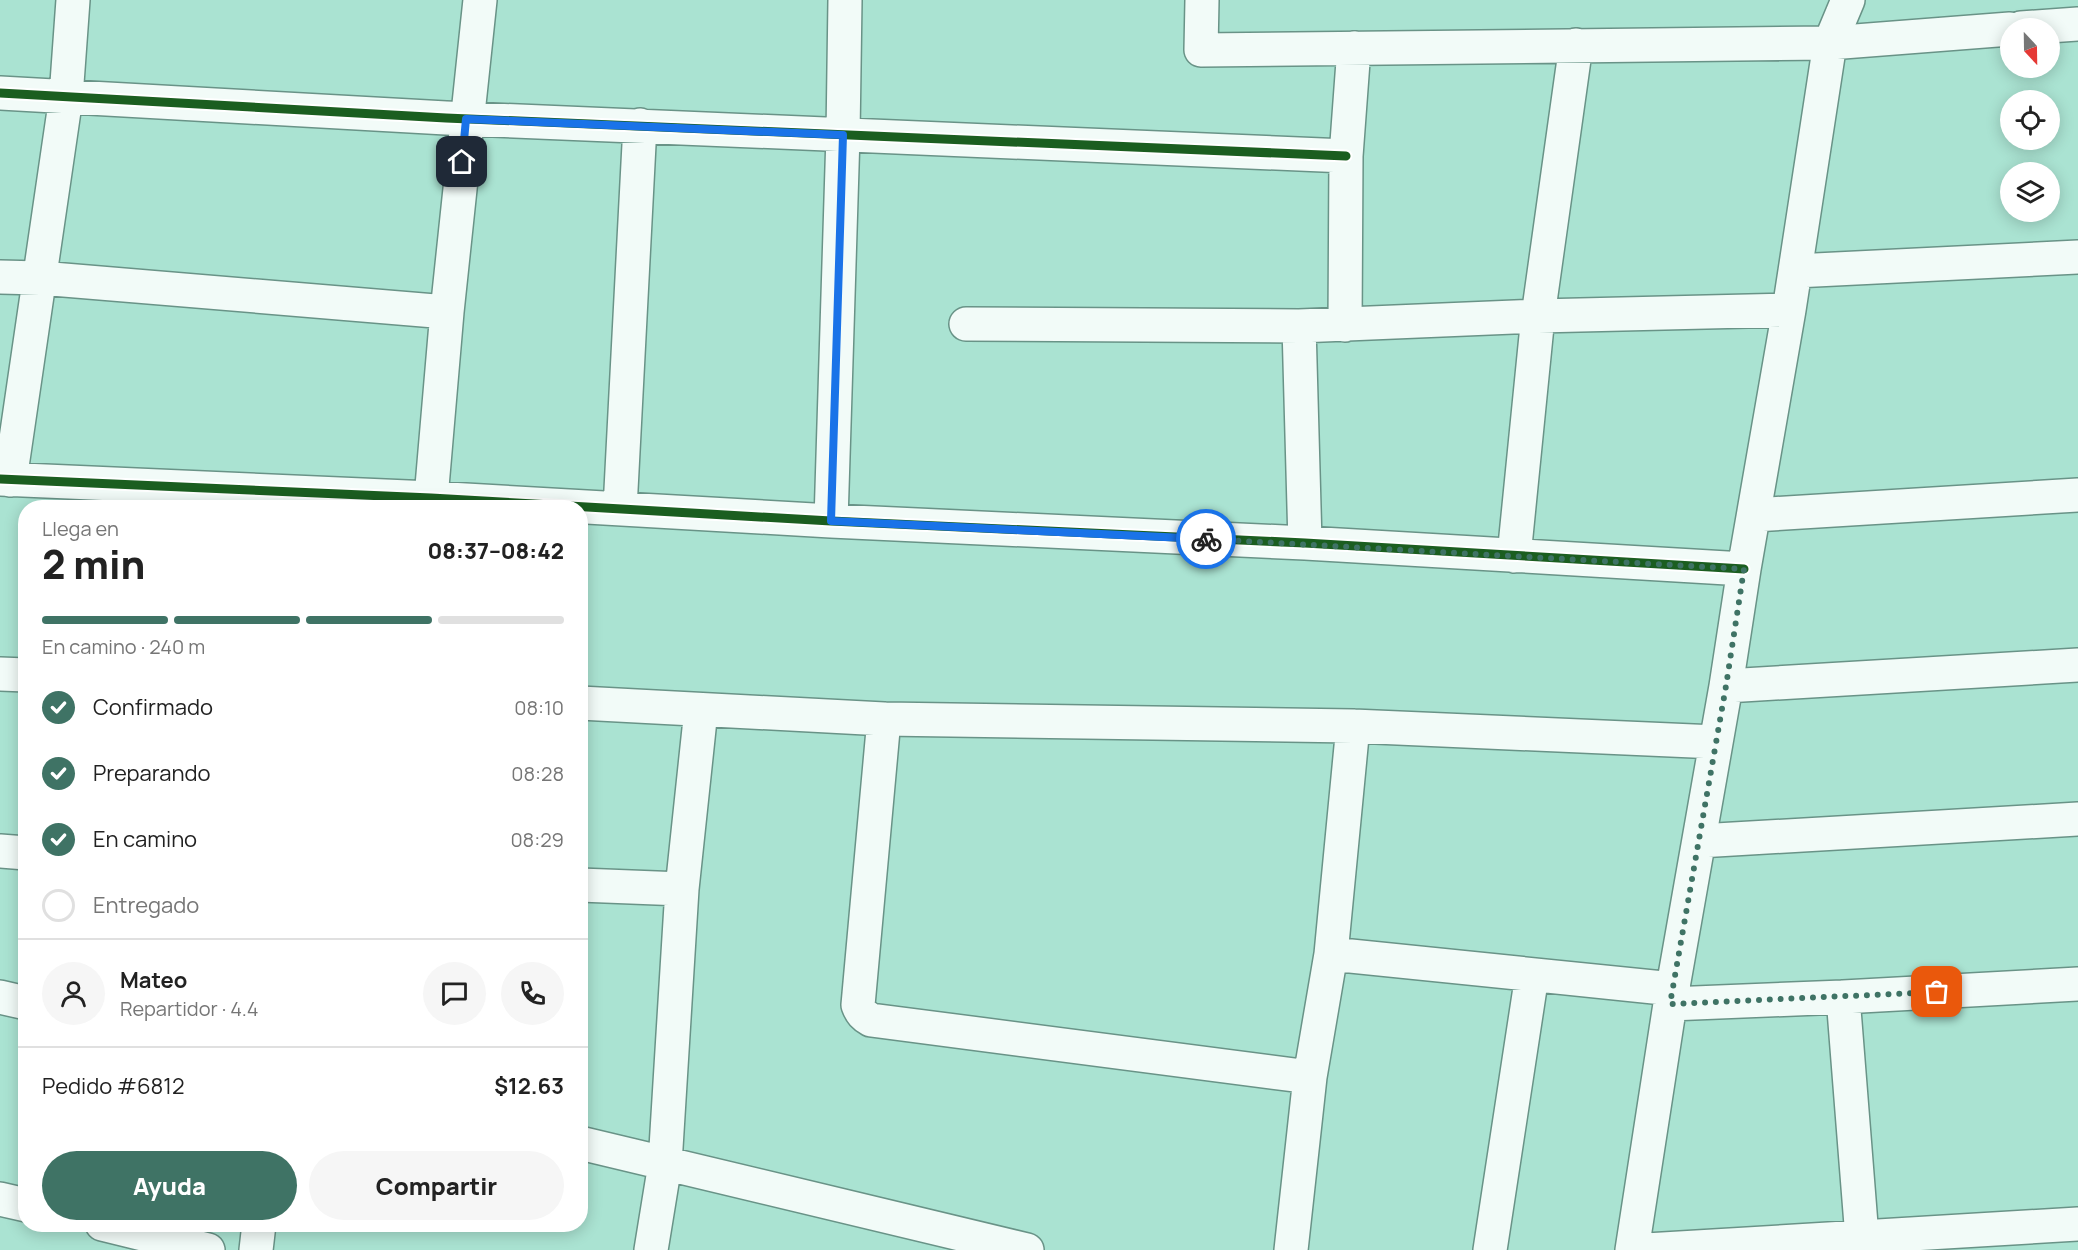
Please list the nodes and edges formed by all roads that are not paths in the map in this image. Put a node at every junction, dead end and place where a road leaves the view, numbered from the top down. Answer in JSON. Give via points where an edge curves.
{"nodes":[{"id":1,"x":73,"y":0,"type":"edge"},
{"id":2,"x":480,"y":0,"type":"edge"},
{"id":3,"x":845,"y":0,"type":"edge"},
{"id":4,"x":1202,"y":0,"type":"edge"},
{"id":5,"x":1848,"y":0,"type":"edge"},
{"id":6,"x":2078,"y":24,"type":"edge"},
{"id":7,"x":2060,"y":25,"type":"edge"},
{"id":8,"x":2000,"y":30,"type":"edge"},
{"id":9,"x":1830,"y":43,"type":"junction"},
{"id":10,"x":1576,"y":45,"type":"junction"},
{"id":11,"x":1354,"y":48,"type":"junction"},
{"id":12,"x":0,"y":93,"type":"edge"},
{"id":13,"x":66,"y":97,"type":"junction"},
{"id":14,"x":466,"y":119,"type":"junction"},
{"id":15,"x":640,"y":125,"type":"junction"},
{"id":16,"x":843,"y":135,"type":"junction"},
{"id":17,"x":1346,"y":156,"type":"junction"},
{"id":18,"x":2078,"y":257,"type":"edge"},
{"id":19,"x":1795,"y":271,"type":"junction"},
{"id":20,"x":0,"y":277,"type":"edge"},
{"id":21,"x":40,"y":278,"type":"junction"},
{"id":22,"x":1789,"y":310,"type":"junction"},
{"id":23,"x":447,"y":312,"type":"junction"},
{"id":24,"x":1538,"y":316,"type":"junction"},
{"id":25,"x":966,"y":324,"type":"dead end"},
{"id":26,"x":1345,"y":325,"type":"junction"},
{"id":27,"x":1299,"y":326,"type":"junction"},
{"id":28,"x":5,"y":480,"type":"edge"},
{"id":29,"x":2078,"y":495,"type":"edge"},
{"id":30,"x":431,"y":498,"type":"junction"},
{"id":31,"x":465,"y":500,"type":"edge"},
{"id":32,"x":588,"y":507,"type":"edge"},
{"id":33,"x":620,"y":509,"type":"junction"},
{"id":34,"x":1754,"y":515,"type":"junction"},
{"id":35,"x":831,"y":521,"type":"junction"},
{"id":36,"x":1305,"y":543,"type":"junction"},
{"id":37,"x":1514,"y":556,"type":"junction"},
{"id":38,"x":1744,"y":569,"type":"junction"},
{"id":39,"x":2078,"y":664,"type":"edge"},
{"id":40,"x":0,"y":674,"type":"edge"},
{"id":41,"x":18,"y":675,"type":"edge"},
{"id":42,"x":1726,"y":686,"type":"junction"},
{"id":43,"x":588,"y":704,"type":"edge"},
{"id":44,"x":701,"y":710,"type":"junction"},
{"id":45,"x":884,"y":719,"type":"junction"},
{"id":46,"x":1353,"y":726,"type":"junction"},
{"id":47,"x":1716,"y":742,"type":"junction"},
{"id":48,"x":2078,"y":819,"type":"edge"},
{"id":49,"x":1699,"y":842,"type":"junction"},
{"id":50,"x":0,"y":850,"type":"edge"},
{"id":51,"x":18,"y":852,"type":"edge"},
{"id":52,"x":588,"y":885,"type":"edge"},
{"id":53,"x":682,"y":889,"type":"junction"},
{"id":54,"x":1331,"y":954,"type":"junction"},
{"id":55,"x":1532,"y":975,"type":"junction"},
{"id":56,"x":2078,"y":984,"type":"edge"},
{"id":57,"x":1671,"y":996,"type":"junction"},
{"id":58,"x":0,"y":997,"type":"edge"},
{"id":59,"x":1843,"y":997,"type":"junction"},
{"id":60,"x":18,"y":1001,"type":"edge"},
{"id":61,"x":1310,"y":1077,"type":"junction"},
{"id":62,"x":588,"y":1145,"type":"edge"},
{"id":63,"x":665,"y":1164,"type":"junction"},
{"id":64,"x":0,"y":1199,"type":"edge"},
{"id":65,"x":18,"y":1203,"type":"edge"},
{"id":66,"x":2078,"y":1224,"type":"edge"},
{"id":67,"x":135,"y":1232,"type":"edge"},
{"id":68,"x":258,"y":1232,"type":"edge"},
{"id":69,"x":1862,"y":1243,"type":"edge"},
{"id":70,"x":208,"y":1250,"type":"edge"},
{"id":71,"x":256,"y":1250,"type":"edge"},
{"id":72,"x":651,"y":1250,"type":"edge"},
{"id":73,"x":1027,"y":1250,"type":"edge"},
{"id":74,"x":1291,"y":1250,"type":"edge"},
{"id":75,"x":1490,"y":1250,"type":"edge"},
{"id":76,"x":1632,"y":1250,"type":"edge"},
{"id":77,"x":1647,"y":1250,"type":"edge"}],
"edges":[{"from":1,"to":13,"type":"street"},
{"from":2,"to":14,"type":"street"},
{"from":3,"to":16,"type":"street"},
{"from":4,"to":11,"type":"street","via":[[1201,50]]},
{"from":5,"to":9,"type":"street"},
{"from":6,"to":7,"type":"street"},
{"from":8,"to":9,"type":"street"},
{"from":9,"to":10,"type":"street"},
{"from":9,"to":19,"type":"street"},
{"from":10,"to":11,"type":"street"},
{"from":10,"to":24,"type":"street"},
{"from":11,"to":17,"type":"street"},
{"from":12,"to":13,"type":"street"},
{"from":13,"to":14,"type":"street"},
{"from":13,"to":21,"type":"street"},
{"from":14,"to":15,"type":"street"},
{"from":14,"to":23,"type":"street"},
{"from":15,"to":16,"type":"street"},
{"from":15,"to":33,"type":"street"},
{"from":16,"to":17,"type":"street"},
{"from":16,"to":35,"type":"street"},
{"from":17,"to":26,"type":"street"},
{"from":18,"to":19,"type":"street"},
{"from":19,"to":22,"type":"street"},
{"from":20,"to":21,"type":"street"},
{"from":21,"to":23,"type":"street"},
{"from":21,"to":28,"type":"street"},
{"from":22,"to":24,"type":"street"},
{"from":22,"to":34,"type":"street"},
{"from":23,"to":30,"type":"street"},
{"from":24,"to":26,"type":"street"},
{"from":24,"to":37,"type":"street"},
{"from":25,"to":27,"type":"street"},
{"from":26,"to":27,"type":"street"},
{"from":27,"to":36,"type":"street"},
{"from":28,"to":30,"type":"street"},
{"from":29,"to":34,"type":"street"},
{"from":30,"to":31,"type":"street"},
{"from":32,"to":33,"type":"street"},
{"from":33,"to":35,"type":"street"},
{"from":34,"to":38,"type":"street"},
{"from":35,"to":36,"type":"street"},
{"from":36,"to":37,"type":"street"},
{"from":37,"to":38,"type":"street"},
{"from":38,"to":42,"type":"street"},
{"from":39,"to":42,"type":"street"},
{"from":40,"to":41,"type":"street"},
{"from":42,"to":47,"type":"street"},
{"from":43,"to":44,"type":"street"},
{"from":44,"to":45,"type":"street"},
{"from":44,"to":53,"type":"street"},
{"from":45,"to":46,"type":"street"},
{"from":45,"to":61,"type":"street","via":[[858,1005],[861,1013],[871,1020]]},
{"from":46,"to":47,"type":"street"},
{"from":46,"to":54,"type":"street"},
{"from":47,"to":49,"type":"street"},
{"from":48,"to":49,"type":"street"},
{"from":49,"to":57,"type":"street"},
{"from":50,"to":51,"type":"street"},
{"from":52,"to":53,"type":"street"},
{"from":53,"to":63,"type":"street"},
{"from":54,"to":55,"type":"street"},
{"from":54,"to":61,"type":"street"},
{"from":55,"to":57,"type":"street"},
{"from":55,"to":75,"type":"street"},
{"from":56,"to":59,"type":"street"},
{"from":57,"to":59,"type":"street"},
{"from":57,"to":76,"type":"street"},
{"from":58,"to":60,"type":"street"},
{"from":59,"to":69,"type":"street"},
{"from":61,"to":74,"type":"street"},
{"from":62,"to":63,"type":"street"},
{"from":63,"to":72,"type":"street"},
{"from":63,"to":73,"type":"street"},
{"from":64,"to":65,"type":"street"},
{"from":66,"to":69,"type":"street"},
{"from":67,"to":70,"type":"street"},
{"from":68,"to":71,"type":"street"},
{"from":69,"to":77,"type":"street"}]}
